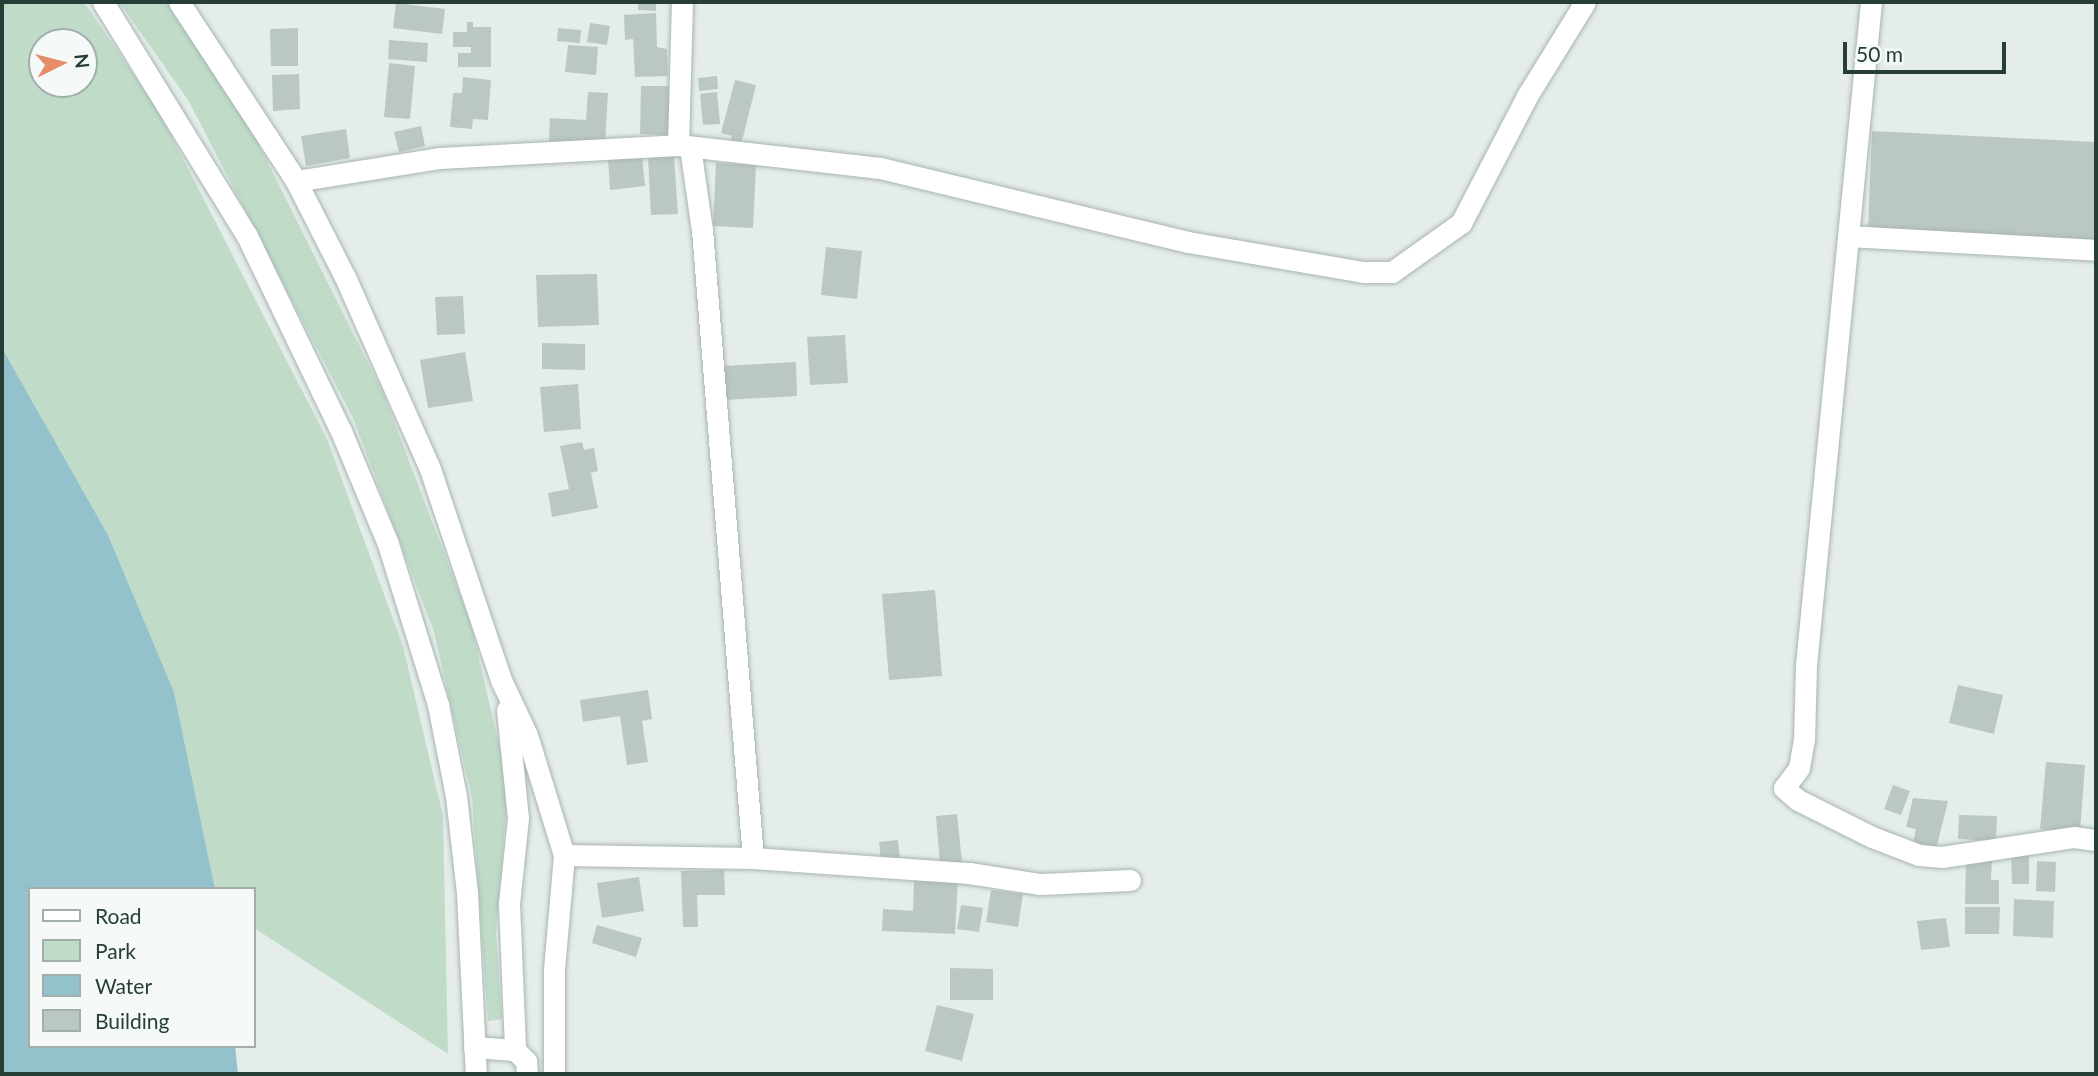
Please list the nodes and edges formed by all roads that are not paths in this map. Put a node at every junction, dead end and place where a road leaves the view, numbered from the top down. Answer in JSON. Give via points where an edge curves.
{"nodes":[{"id":1,"x":103,"y":2,"type":"edge"},
{"id":2,"x":179,"y":2,"type":"edge"},
{"id":3,"x":682,"y":2,"type":"edge"},
{"id":4,"x":1585,"y":2,"type":"edge"},
{"id":5,"x":1871,"y":2,"type":"edge"},
{"id":6,"x":684,"y":146,"type":"junction"},
{"id":7,"x":296,"y":181,"type":"junction"},
{"id":8,"x":1849,"y":236,"type":"junction"},
{"id":9,"x":2096,"y":250,"type":"edge"},
{"id":10,"x":501,"y":680,"type":"junction"},
{"id":11,"x":2096,"y":840,"type":"edge"},
{"id":12,"x":564,"y":855,"type":"junction"},
{"id":13,"x":753,"y":858,"type":"junction"},
{"id":14,"x":1130,"y":880,"type":"dead end"},
{"id":15,"x":474,"y":1047,"type":"junction"},
{"id":16,"x":515,"y":1049,"type":"junction"},
{"id":17,"x":476,"y":1074,"type":"edge"},
{"id":18,"x":527,"y":1074,"type":"edge"},
{"id":19,"x":554,"y":1074,"type":"edge"}],
"edges":[{"from":1,"to":15,"type":"street","via":[[247,236],[341,431],[388,544],[438,705],[456,796]]},
{"from":2,"to":7,"type":"street"},
{"from":3,"to":6,"type":"street"},
{"from":4,"to":6,"type":"street","via":[[1527,96],[1461,223],[1392,272],[1363,272],[1188,242],[880,168]]},
{"from":5,"to":8,"type":"street"},
{"from":6,"to":7,"type":"street","via":[[440,158]]},
{"from":6,"to":13,"type":"street","via":[[702,230]]},
{"from":7,"to":10,"type":"street","via":[[345,277],[430,469]]},
{"from":8,"to":9,"type":"street"},
{"from":8,"to":11,"type":"street","via":[[1807,651],[1804,739],[1799,768],[1784,788],[1798,800],[1919,855],[1942,857],[2074,837]]},
{"from":10,"to":12,"type":"street","via":[[527,735]]},
{"from":10,"to":16,"type":"street","via":[[514,750],[517,818],[509,904]]},
{"from":12,"to":13,"type":"street"},
{"from":12,"to":19,"type":"street","via":[[554,970]]},
{"from":13,"to":14,"type":"street","via":[[969,873],[1040,884]]},
{"from":15,"to":16,"type":"street"},
{"from":15,"to":17,"type":"street"},
{"from":16,"to":18,"type":"street","via":[[526,1061]]}]}
